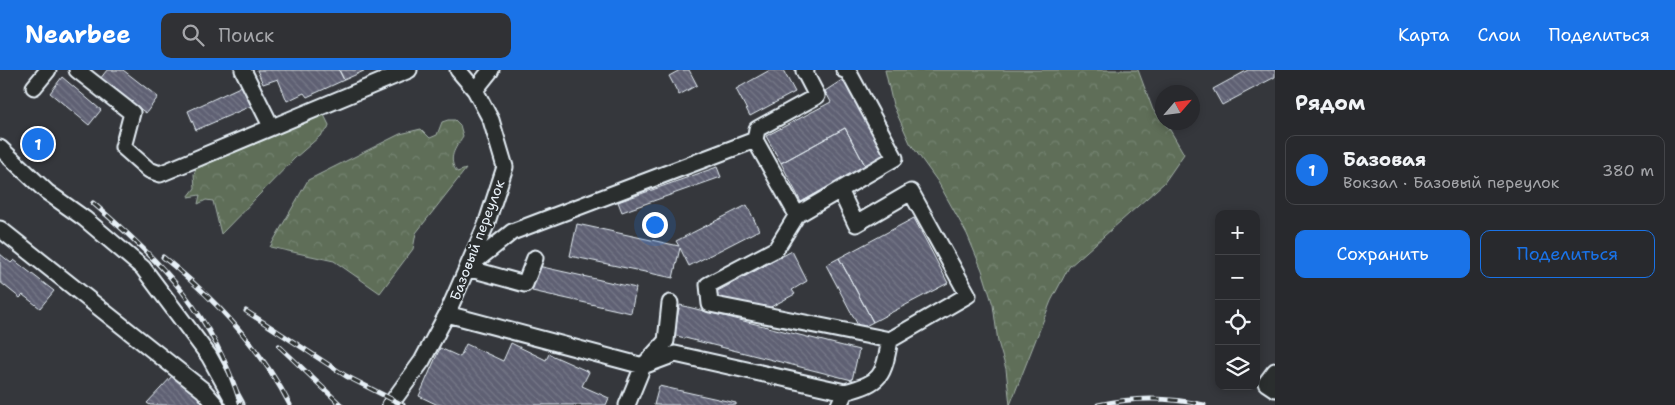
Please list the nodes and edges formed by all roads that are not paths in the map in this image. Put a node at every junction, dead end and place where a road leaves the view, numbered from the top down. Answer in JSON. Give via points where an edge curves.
{"nodes":[{"id":1,"x":48,"y":70,"type":"edge"},
{"id":2,"x":77,"y":70,"type":"edge"},
{"id":3,"x":243,"y":70,"type":"edge"},
{"id":4,"x":410,"y":70,"type":"edge"},
{"id":5,"x":458,"y":70,"type":"edge"},
{"id":6,"x":491,"y":70,"type":"edge"},
{"id":7,"x":806,"y":70,"type":"edge"},
{"id":8,"x":844,"y":70,"type":"edge"},
{"id":9,"x":34,"y":87,"type":"dead end"},
{"id":10,"x":475,"y":90,"type":"junction"},
{"id":11,"x":271,"y":126,"type":"junction"},
{"id":12,"x":755,"y":140,"type":"junction"},
{"id":13,"x":0,"y":148,"type":"edge"},
{"id":14,"x":840,"y":190,"type":"junction"},
{"id":15,"x":797,"y":215,"type":"junction"},
{"id":16,"x":0,"y":229,"type":"edge"},
{"id":17,"x":535,"y":258,"type":"dead end"},
{"id":18,"x":467,"y":268,"type":"junction"},
{"id":19,"x":670,"y":303,"type":"dead end"},
{"id":20,"x":447,"y":314,"type":"junction"},
{"id":21,"x":890,"y":340,"type":"junction"},
{"id":22,"x":643,"y":366,"type":"junction"},
{"id":23,"x":1275,"y":371,"type":"edge"},
{"id":24,"x":1275,"y":389,"type":"edge"},
{"id":25,"x":842,"y":399,"type":"edge"},
{"id":26,"x":216,"y":405,"type":"edge"},
{"id":27,"x":236,"y":405,"type":"edge"},
{"id":28,"x":390,"y":405,"type":"edge"},
{"id":29,"x":627,"y":405,"type":"edge"}],
"edges":[{"from":1,"to":9,"type":"street"},
{"from":2,"to":11,"type":"street","via":[[132,113],[123,147],[149,170],[160,174]]},
{"from":3,"to":11,"type":"street"},
{"from":4,"to":11,"type":"street"},
{"from":5,"to":10,"type":"street","name":"Базовый переулок"},
{"from":6,"to":10,"type":"street"},
{"from":7,"to":12,"type":"street","via":[[817,96],[757,129]]},
{"from":8,"to":14,"type":"street","via":[[848,71],[895,158]]},
{"from":10,"to":18,"type":"street","name":"Базовый переулок","via":[[492,120],[505,167],[486,225]]},
{"from":12,"to":15,"type":"street"},
{"from":12,"to":18,"type":"street","via":[[512,232]]},
{"from":13,"to":27,"type":"street","via":[[47,192],[85,218],[143,268],[209,356]]},
{"from":14,"to":15,"type":"street"},
{"from":14,"to":21,"type":"street","via":[[856,224],[911,192],[968,295]]},
{"from":15,"to":21,"type":"street","via":[[776,249],[708,285],[710,304]]},
{"from":16,"to":26,"type":"street","via":[[203,390]]},
{"from":17,"to":18,"type":"street","via":[[525,284]]},
{"from":18,"to":20,"type":"street","name":"Базовый переулок"},
{"from":19,"to":22,"type":"street","via":[[666,341]]},
{"from":20,"to":22,"type":"street"},
{"from":20,"to":28,"type":"street","name":"Базовый переулок","via":[[422,361]]},
{"from":21,"to":25,"type":"street","via":[[885,368],[870,386]]},
{"from":22,"to":25,"type":"street","via":[[675,354]]},
{"from":22,"to":29,"type":"street"},
{"from":23,"to":24,"type":"street","via":[[1266,383]]}]}
